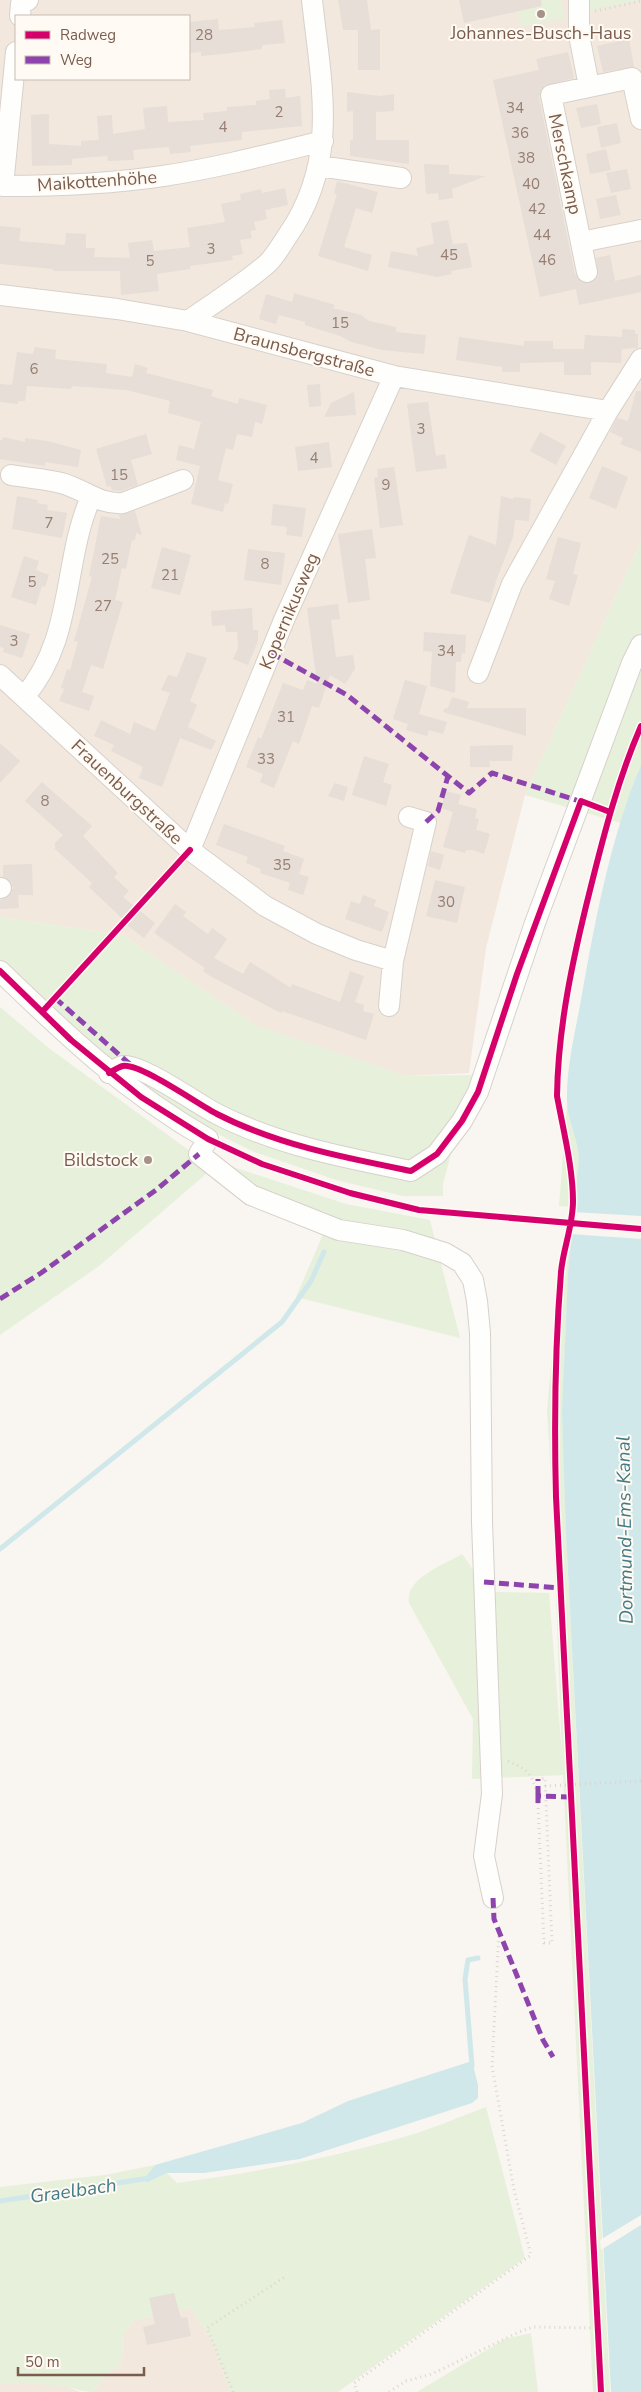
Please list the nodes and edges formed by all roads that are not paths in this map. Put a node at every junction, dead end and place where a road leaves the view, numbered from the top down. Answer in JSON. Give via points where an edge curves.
{"nodes":[{"id":1,"x":28,"y":0,"type":"edge"},
{"id":2,"x":312,"y":0,"type":"edge"},
{"id":3,"x":579,"y":7,"type":"edge"},
{"id":4,"x":20,"y":15,"type":"edge"},
{"id":5,"x":15,"y":62,"type":"edge"},
{"id":6,"x":590,"y":86,"type":"junction"},
{"id":7,"x":641,"y":119,"type":"edge"},
{"id":8,"x":323,"y":141,"type":"junction"},
{"id":9,"x":319,"y":166,"type":"junction"},
{"id":10,"x":401,"y":178,"type":"dead end"},
{"id":11,"x":641,"y":230,"type":"edge"},
{"id":12,"x":581,"y":242,"type":"junction"},
{"id":13,"x":588,"y":272,"type":"dead end"},
{"id":14,"x":0,"y":295,"type":"edge"},
{"id":15,"x":188,"y":321,"type":"junction"},
{"id":16,"x":641,"y":359,"type":"edge"},
{"id":17,"x":394,"y":376,"type":"junction"},
{"id":18,"x":608,"y":411,"type":"junction"},
{"id":19,"x":11,"y":475,"type":"dead end"},
{"id":20,"x":183,"y":480,"type":"dead end"},
{"id":21,"x":91,"y":497,"type":"junction"},
{"id":22,"x":641,"y":645,"type":"edge"},
{"id":23,"x":478,"y":673,"type":"dead end"},
{"id":24,"x":0,"y":675,"type":"edge"},
{"id":25,"x":24,"y":697,"type":"junction"},
{"id":26,"x":417,"y":819,"type":"dead end"},
{"id":27,"x":190,"y":850,"type":"junction"},
{"id":28,"x":393,"y":961,"type":"junction"},
{"id":29,"x":0,"y":971,"type":"edge"},
{"id":30,"x":388,"y":1006,"type":"dead end"},
{"id":31,"x":109,"y":1073,"type":"junction"},
{"id":32,"x":493,"y":1898,"type":"dead end"}],
"edges":[{"from":1,"to":4,"type":"street","via":[[21,4]]},
{"from":2,"to":8,"type":"street","via":[[324,111]]},
{"from":3,"to":6,"type":"street","via":[[579,36]]},
{"from":5,"to":8,"type":"street","name":"Maikottenhöhe","via":[[3,186],[50,186],[162,176]]},
{"from":6,"to":7,"type":"street","name":"Merschkamp","via":[[632,78]]},
{"from":6,"to":12,"type":"street","name":"Merschkamp","via":[[550,95]]},
{"from":8,"to":9,"type":"street"},
{"from":9,"to":10,"type":"street"},
{"from":9,"to":15,"type":"street","via":[[299,218],[269,262]]},
{"from":11,"to":12,"type":"street"},
{"from":12,"to":13,"type":"street","name":"Merschkamp"},
{"from":14,"to":15,"type":"street","name":"Braunsbergstraße"},
{"from":15,"to":17,"type":"street","name":"Braunsbergstraße"},
{"from":16,"to":18,"type":"street"},
{"from":17,"to":18,"type":"street","name":"Braunsbergstraße"},
{"from":17,"to":27,"type":"street","name":"Kopernikusweg","via":[[284,620]]},
{"from":18,"to":23,"type":"street","via":[[512,584]]},
{"from":19,"to":21,"type":"street","via":[[61,483]]},
{"from":20,"to":21,"type":"street","via":[[123,503],[104,502]]},
{"from":21,"to":25,"type":"street","via":[[81,525],[59,629],[40,679]]},
{"from":22,"to":31,"type":"street","via":[[535,923],[478,1092],[462,1122],[437,1154],[411,1171],[339,1157],[250,1129],[133,1067],[122,1066]]},
{"from":24,"to":25,"type":"street","name":"Frauenburgstraße"},
{"from":25,"to":27,"type":"street","name":"Frauenburgstraße"},
{"from":26,"to":28,"type":"street"},
{"from":27,"to":28,"type":"street","name":"Frauenburgstraße","via":[[265,906],[317,934]]},
{"from":28,"to":30,"type":"street"},
{"from":29,"to":31,"type":"street"},
{"from":31,"to":32,"type":"street","via":[[208,1139],[199,1154],[251,1195],[339,1230],[402,1240],[445,1253],[462,1263],[472,1280],[480,1334],[482,1522],[492,1794],[484,1856]]}]}
